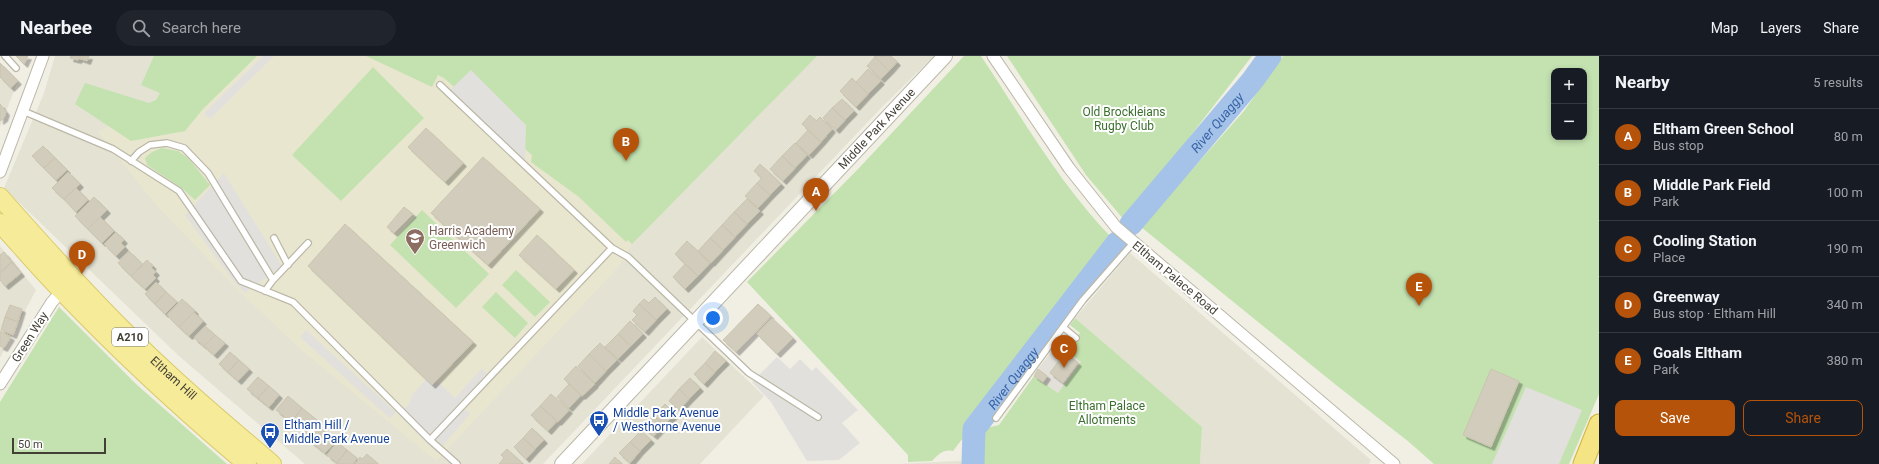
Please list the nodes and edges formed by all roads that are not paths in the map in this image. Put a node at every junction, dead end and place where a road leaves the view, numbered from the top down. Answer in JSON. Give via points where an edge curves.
{"nodes":[{"id":1,"x":5,"y":56,"type":"edge"},
{"id":2,"x":43,"y":56,"type":"edge"},
{"id":3,"x":945,"y":56,"type":"edge"},
{"id":4,"x":993,"y":56,"type":"edge"},
{"id":5,"x":16,"y":68,"type":"dead end"},
{"id":6,"x":440,"y":85,"type":"dead end"},
{"id":7,"x":23,"y":111,"type":"junction"},
{"id":8,"x":131,"y":161,"type":"junction"},
{"id":9,"x":0,"y":172,"type":"edge"},
{"id":10,"x":0,"y":197,"type":"edge"},
{"id":11,"x":0,"y":223,"type":"edge"},
{"id":12,"x":274,"y":238,"type":"dead end"},
{"id":13,"x":1132,"y":242,"type":"junction"},
{"id":14,"x":308,"y":243,"type":"dead end"},
{"id":15,"x":612,"y":248,"type":"junction"},
{"id":16,"x":288,"y":265,"type":"junction"},
{"id":17,"x":273,"y":280,"type":"junction"},
{"id":18,"x":62,"y":291,"type":"junction"},
{"id":19,"x":265,"y":291,"type":"junction"},
{"id":20,"x":696,"y":322,"type":"junction"},
{"id":21,"x":1063,"y":327,"type":"junction"},
{"id":22,"x":1076,"y":338,"type":"dead end"},
{"id":23,"x":0,"y":384,"type":"edge"},
{"id":24,"x":818,"y":417,"type":"dead end"},
{"id":25,"x":996,"y":418,"type":"dead end"},
{"id":26,"x":1599,"y":424,"type":"edge"},
{"id":27,"x":430,"y":440,"type":"junction"},
{"id":28,"x":247,"y":464,"type":"edge"},
{"id":29,"x":272,"y":464,"type":"edge"},
{"id":30,"x":457,"y":464,"type":"edge"},
{"id":31,"x":562,"y":464,"type":"edge"},
{"id":32,"x":1394,"y":464,"type":"edge"},
{"id":33,"x":1583,"y":464,"type":"edge"}],
"edges":[{"from":1,"to":5,"type":"lane"},
{"from":2,"to":7,"type":"street"},
{"from":3,"to":20,"type":"street","name":"Middle Park Avenue"},
{"from":4,"to":13,"type":"street","name":"Eltham Palace Road","via":[[1065,163],[1116,227]]},
{"from":6,"to":15,"type":"lane"},
{"from":7,"to":8,"type":"lane","via":[[113,149]]},
{"from":7,"to":9,"type":"street"},
{"from":8,"to":17,"type":"lane","via":[[150,145],[167,143],[184,148],[208,173]]},
{"from":8,"to":19,"type":"lane","via":[[179,191],[241,281]]},
{"from":10,"to":29,"type":"main road","name":"Eltham Hill","number":"A210","via":[[73,280],[118,325],[171,376]]},
{"from":11,"to":18,"type":"main road","name":"Eltham Hill","number":"A210"},
{"from":12,"to":16,"type":"lane"},
{"from":13,"to":21,"type":"lane"},
{"from":13,"to":32,"type":"street","name":"Eltham Palace Road"},
{"from":14,"to":16,"type":"lane"},
{"from":15,"to":20,"type":"lane","via":[[628,257]]},
{"from":15,"to":27,"type":"lane"},
{"from":16,"to":17,"type":"lane"},
{"from":17,"to":19,"type":"lane"},
{"from":18,"to":23,"type":"street","name":"Green Way","via":[[52,302]]},
{"from":18,"to":28,"type":"main road","name":"Eltham Hill","number":"A210","via":[[151,380]]},
{"from":19,"to":27,"type":"lane","via":[[293,302]]},
{"from":20,"to":24,"type":"lane","via":[[750,373]]},
{"from":20,"to":31,"type":"street","name":"Middle Park Avenue"},
{"from":21,"to":22,"type":"lane"},
{"from":21,"to":25,"type":"lane"},
{"from":26,"to":33,"type":"highway"},
{"from":27,"to":30,"type":"lane"}]}
